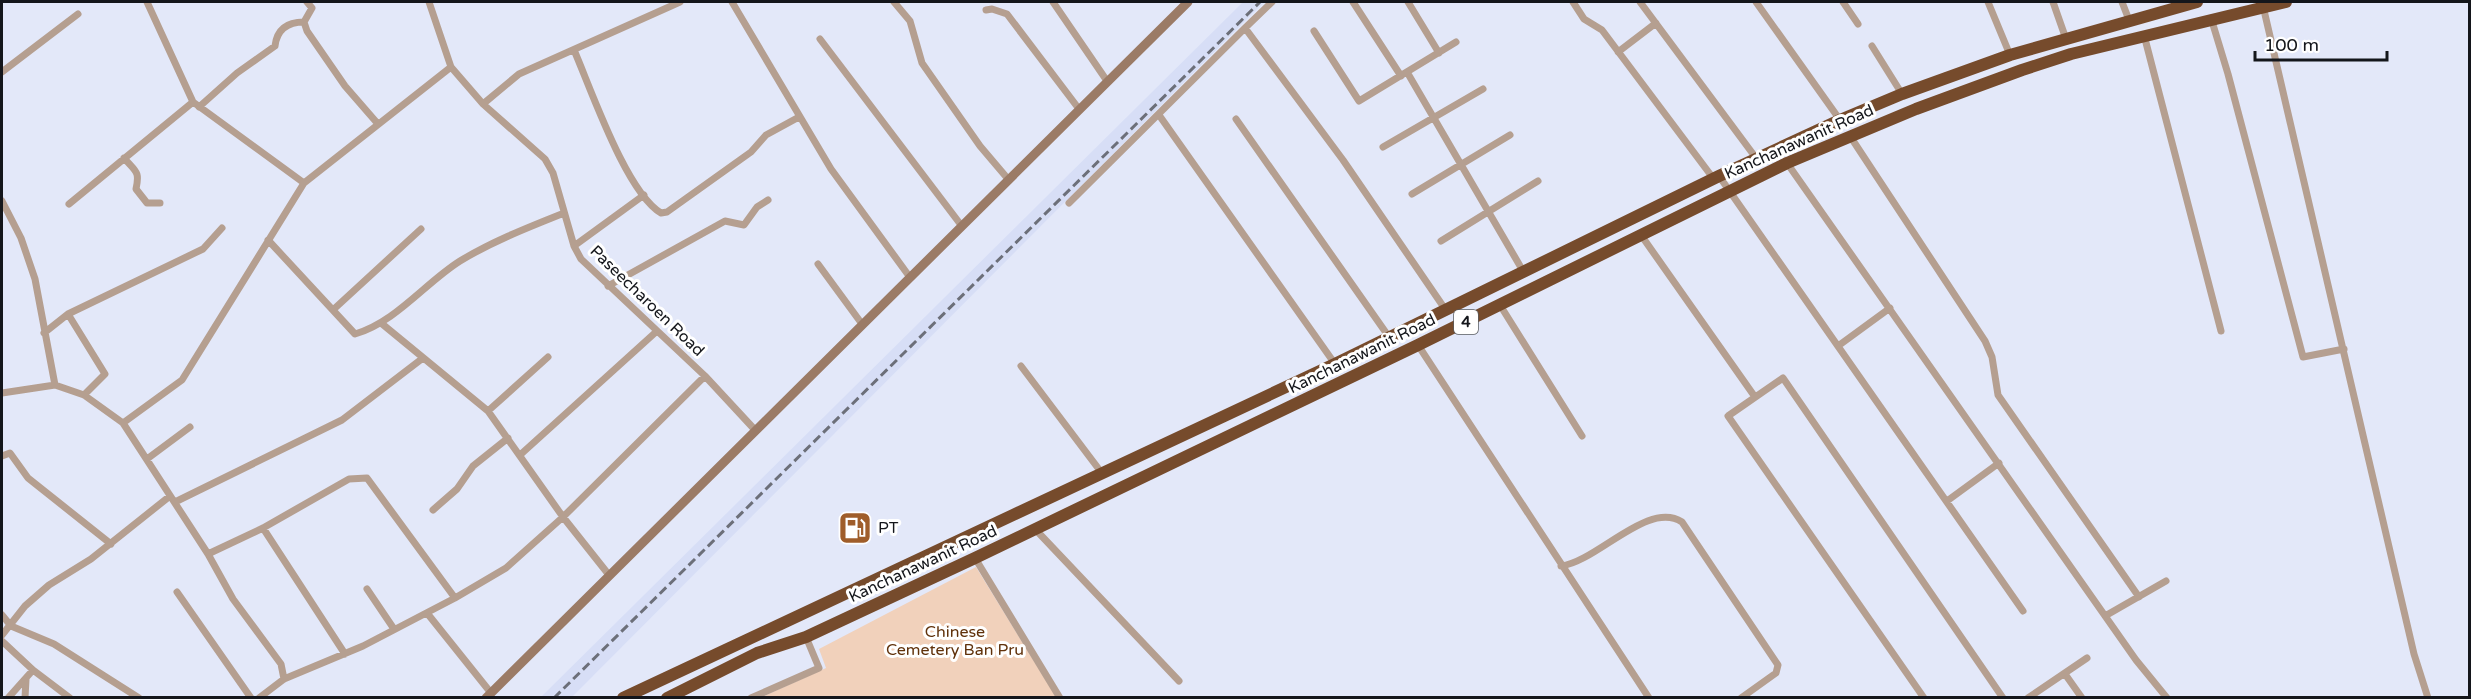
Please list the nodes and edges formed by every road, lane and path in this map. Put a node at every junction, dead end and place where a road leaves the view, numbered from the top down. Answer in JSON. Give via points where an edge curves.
{"nodes":[{"id":1,"x":147,"y":2,"type":"edge"},
{"id":2,"x":307,"y":2,"type":"edge"},
{"id":3,"x":429,"y":2,"type":"edge"},
{"id":4,"x":680,"y":2,"type":"edge"},
{"id":5,"x":732,"y":2,"type":"edge"},
{"id":6,"x":894,"y":2,"type":"edge"},
{"id":7,"x":1053,"y":2,"type":"edge"},
{"id":8,"x":1272,"y":2,"type":"edge"},
{"id":9,"x":1353,"y":2,"type":"edge"},
{"id":10,"x":1408,"y":2,"type":"edge"},
{"id":11,"x":1573,"y":2,"type":"edge"},
{"id":12,"x":1640,"y":2,"type":"edge"},
{"id":13,"x":1756,"y":2,"type":"edge"},
{"id":14,"x":1843,"y":2,"type":"edge"},
{"id":15,"x":1988,"y":2,"type":"edge"},
{"id":16,"x":2053,"y":2,"type":"edge"},
{"id":17,"x":2122,"y":2,"type":"edge"},
{"id":18,"x":2197,"y":2,"type":"edge"},
{"id":19,"x":2286,"y":2,"type":"edge"},
{"id":20,"x":1182,"y":4,"type":"edge"},
{"id":21,"x":2263,"y":6,"type":"junction"},
{"id":22,"x":986,"y":10,"type":"dead end"},
{"id":23,"x":78,"y":14,"type":"dead end"},
{"id":24,"x":2211,"y":18,"type":"junction"},
{"id":25,"x":2129,"y":20,"type":"junction"},
{"id":26,"x":304,"y":22,"type":"junction"},
{"id":27,"x":1656,"y":24,"type":"junction"},
{"id":28,"x":1858,"y":24,"type":"dead end"},
{"id":29,"x":1245,"y":28,"type":"junction"},
{"id":30,"x":1314,"y":31,"type":"dead end"},
{"id":31,"x":2144,"y":36,"type":"junction"},
{"id":32,"x":820,"y":39,"type":"dead end"},
{"id":33,"x":2066,"y":39,"type":"junction"},
{"id":34,"x":1456,"y":42,"type":"dead end"},
{"id":35,"x":1872,"y":46,"type":"dead end"},
{"id":36,"x":574,"y":50,"type":"junction"},
{"id":37,"x":1439,"y":52,"type":"junction"},
{"id":38,"x":1618,"y":52,"type":"junction"},
{"id":39,"x":2010,"y":55,"type":"junction"},
{"id":40,"x":451,"y":67,"type":"junction"},
{"id":41,"x":2,"y":72,"type":"edge"},
{"id":42,"x":1404,"y":74,"type":"junction"},
{"id":43,"x":1107,"y":81,"type":"junction"},
{"id":44,"x":1483,"y":89,"type":"dead end"},
{"id":45,"x":1902,"y":94,"type":"junction"},
{"id":46,"x":196,"y":104,"type":"junction"},
{"id":47,"x":483,"y":104,"type":"junction"},
{"id":48,"x":1079,"y":109,"type":"junction"},
{"id":49,"x":1159,"y":114,"type":"junction"},
{"id":50,"x":799,"y":117,"type":"junction"},
{"id":51,"x":1433,"y":118,"type":"junction"},
{"id":52,"x":1236,"y":119,"type":"dead end"},
{"id":53,"x":1840,"y":120,"type":"junction"},
{"id":54,"x":378,"y":124,"type":"junction"},
{"id":55,"x":1510,"y":135,"type":"dead end"},
{"id":56,"x":1850,"y":136,"type":"junction"},
{"id":57,"x":1383,"y":147,"type":"dead end"},
{"id":58,"x":1756,"y":158,"type":"junction"},
{"id":59,"x":124,"y":159,"type":"junction"},
{"id":60,"x":1787,"y":163,"type":"junction"},
{"id":61,"x":1461,"y":165,"type":"junction"},
{"id":62,"x":1716,"y":177,"type":"junction"},
{"id":63,"x":1008,"y":179,"type":"junction"},
{"id":64,"x":1538,"y":181,"type":"dead end"},
{"id":65,"x":304,"y":183,"type":"junction"},
{"id":66,"x":1729,"y":191,"type":"junction"},
{"id":67,"x":1412,"y":194,"type":"dead end"},
{"id":68,"x":644,"y":195,"type":"junction"},
{"id":69,"x":768,"y":200,"type":"dead end"},
{"id":70,"x":2,"y":201,"type":"edge"},
{"id":71,"x":160,"y":203,"type":"dead end"},
{"id":72,"x":1069,"y":203,"type":"dead end"},
{"id":73,"x":69,"y":204,"type":"dead end"},
{"id":74,"x":4,"y":212,"type":"edge"},
{"id":75,"x":564,"y":213,"type":"junction"},
{"id":76,"x":1489,"y":213,"type":"junction"},
{"id":77,"x":961,"y":225,"type":"junction"},
{"id":78,"x":222,"y":228,"type":"dead end"},
{"id":79,"x":421,"y":229,"type":"dead end"},
{"id":80,"x":1641,"y":235,"type":"junction"},
{"id":81,"x":268,"y":240,"type":"junction"},
{"id":82,"x":1441,"y":241,"type":"dead end"},
{"id":83,"x":574,"y":246,"type":"junction"},
{"id":84,"x":819,"y":264,"type":"dead end"},
{"id":85,"x":1522,"y":271,"type":"junction"},
{"id":86,"x":909,"y":276,"type":"junction"},
{"id":87,"x":608,"y":286,"type":"junction"},
{"id":88,"x":1500,"y":305,"type":"junction"},
{"id":89,"x":1890,"y":308,"type":"junction"},
{"id":90,"x":334,"y":309,"type":"junction"},
{"id":91,"x":1445,"y":309,"type":"junction"},
{"id":92,"x":68,"y":314,"type":"junction"},
{"id":93,"x":381,"y":322,"type":"junction"},
{"id":94,"x":862,"y":324,"type":"junction"},
{"id":95,"x":657,"y":331,"type":"junction"},
{"id":96,"x":2221,"y":331,"type":"dead end"},
{"id":97,"x":44,"y":333,"type":"junction"},
{"id":98,"x":1389,"y":337,"type":"junction"},
{"id":99,"x":1418,"y":345,"type":"junction"},
{"id":100,"x":1838,"y":346,"type":"junction"},
{"id":101,"x":2344,"y":349,"type":"junction"},
{"id":102,"x":548,"y":357,"type":"dead end"},
{"id":103,"x":423,"y":358,"type":"junction"},
{"id":104,"x":1335,"y":363,"type":"junction"},
{"id":105,"x":1021,"y":366,"type":"dead end"},
{"id":106,"x":705,"y":376,"type":"junction"},
{"id":107,"x":55,"y":385,"type":"junction"},
{"id":108,"x":2,"y":393,"type":"edge"},
{"id":109,"x":84,"y":395,"type":"junction"},
{"id":110,"x":1755,"y":397,"type":"junction"},
{"id":111,"x":488,"y":411,"type":"junction"},
{"id":112,"x":123,"y":423,"type":"junction"},
{"id":113,"x":190,"y":427,"type":"dead end"},
{"id":114,"x":756,"y":431,"type":"junction"},
{"id":115,"x":1582,"y":436,"type":"dead end"},
{"id":116,"x":508,"y":438,"type":"junction"},
{"id":117,"x":520,"y":455,"type":"junction"},
{"id":118,"x":2,"y":456,"type":"edge"},
{"id":119,"x":147,"y":459,"type":"junction"},
{"id":120,"x":1999,"y":463,"type":"junction"},
{"id":121,"x":1101,"y":472,"type":"junction"},
{"id":122,"x":173,"y":499,"type":"junction"},
{"id":123,"x":1947,"y":501,"type":"junction"},
{"id":124,"x":433,"y":510,"type":"dead end"},
{"id":125,"x":564,"y":517,"type":"junction"},
{"id":126,"x":263,"y":528,"type":"junction"},
{"id":127,"x":1035,"y":529,"type":"junction"},
{"id":128,"x":111,"y":544,"type":"junction"},
{"id":129,"x":208,"y":554,"type":"junction"},
{"id":130,"x":975,"y":558,"type":"junction"},
{"id":131,"x":1561,"y":566,"type":"junction"},
{"id":132,"x":609,"y":575,"type":"junction"},
{"id":133,"x":2166,"y":581,"type":"dead end"},
{"id":134,"x":367,"y":589,"type":"dead end"},
{"id":135,"x":177,"y":592,"type":"dead end"},
{"id":136,"x":2139,"y":597,"type":"junction"},
{"id":137,"x":455,"y":598,"type":"junction"},
{"id":138,"x":2023,"y":611,"type":"dead end"},
{"id":139,"x":427,"y":613,"type":"junction"},
{"id":140,"x":2,"y":615,"type":"edge"},
{"id":141,"x":2105,"y":616,"type":"junction"},
{"id":142,"x":11,"y":626,"type":"junction"},
{"id":143,"x":394,"y":628,"type":"junction"},
{"id":144,"x":2,"y":635,"type":"edge"},
{"id":145,"x":806,"y":637,"type":"junction"},
{"id":146,"x":2,"y":641,"type":"edge"},
{"id":147,"x":722,"y":649,"type":"junction"},
{"id":148,"x":345,"y":654,"type":"junction"},
{"id":149,"x":2087,"y":658,"type":"dead end"},
{"id":150,"x":730,"y":667,"type":"junction"},
{"id":151,"x":33,"y":670,"type":"junction"},
{"id":152,"x":2065,"y":674,"type":"junction"},
{"id":153,"x":26,"y":679,"type":"junction"},
{"id":154,"x":284,"y":679,"type":"junction"},
{"id":155,"x":1179,"y":681,"type":"dead end"},
{"id":156,"x":489,"y":695,"type":"edge"},
{"id":157,"x":8,"y":698,"type":"edge"},
{"id":158,"x":25,"y":698,"type":"edge"},
{"id":159,"x":70,"y":698,"type":"edge"},
{"id":160,"x":139,"y":698,"type":"edge"},
{"id":161,"x":251,"y":698,"type":"edge"},
{"id":162,"x":260,"y":698,"type":"edge"},
{"id":163,"x":623,"y":698,"type":"edge"},
{"id":164,"x":667,"y":698,"type":"edge"},
{"id":165,"x":751,"y":698,"type":"edge"},
{"id":166,"x":1060,"y":698,"type":"edge"},
{"id":167,"x":1649,"y":698,"type":"edge"},
{"id":168,"x":1741,"y":698,"type":"edge"},
{"id":169,"x":1924,"y":698,"type":"edge"},
{"id":170,"x":2004,"y":698,"type":"edge"},
{"id":171,"x":2028,"y":698,"type":"edge"},
{"id":172,"x":2082,"y":698,"type":"edge"},
{"id":173,"x":2167,"y":698,"type":"edge"},
{"id":174,"x":2428,"y":698,"type":"edge"}],
"edges":[{"from":1,"to":46,"type":"street"},
{"from":2,"to":26,"type":"street","via":[[312,8]]},
{"from":3,"to":40,"type":"street","name":"Paseecharoen Road"},
{"from":4,"to":36,"type":"street"},
{"from":5,"to":50,"type":"street"},
{"from":6,"to":63,"type":"street","via":[[910,21],[922,63]]},
{"from":7,"to":43,"type":"street"},
{"from":8,"to":29,"type":"street"},
{"from":9,"to":42,"type":"street"},
{"from":10,"to":37,"type":"street"},
{"from":11,"to":38,"type":"street","via":[[1584,19],[1602,30]]},
{"from":12,"to":27,"type":"street"},
{"from":13,"to":53,"type":"street"},
{"from":14,"to":28,"type":"street"},
{"from":15,"to":39,"type":"street"},
{"from":16,"to":33,"type":"street"},
{"from":17,"to":25,"type":"street"},
{"from":18,"to":25,"type":"highway","name":"Kanchanawanit Road","number":"4"},
{"from":19,"to":21,"type":"highway","name":"Kanchanawanit Road","number":"4"},
{"from":20,"to":43,"type":"street"},
{"from":21,"to":24,"type":"highway","name":"Kanchanawanit Road","number":"4"},
{"from":21,"to":101,"type":"street"},
{"from":22,"to":48,"type":"street","via":[[1007,14]]},
{"from":23,"to":41,"type":"street"},
{"from":24,"to":31,"type":"highway","name":"Kanchanawanit Road","number":"4"},
{"from":24,"to":101,"type":"street","via":[[2303,357]]},
{"from":25,"to":33,"type":"highway","name":"Kanchanawanit Road","number":"4"},
{"from":26,"to":46,"type":"street","via":[[292,22],[281,29],[275,46]]},
{"from":26,"to":54,"type":"street","via":[[345,86]]},
{"from":27,"to":38,"type":"street"},
{"from":27,"to":58,"type":"street"},
{"from":29,"to":49,"type":"street"},
{"from":29,"to":91,"type":"street","via":[[1343,160]]},
{"from":30,"to":42,"type":"street","via":[[1359,101]]},
{"from":31,"to":56,"type":"highway","name":"Kanchanawanit Road","number":"4","via":[[2022,70]]},
{"from":31,"to":96,"type":"street"},
{"from":32,"to":77,"type":"street"},
{"from":33,"to":39,"type":"highway","name":"Kanchanawanit Road","number":"4"},
{"from":34,"to":37,"type":"street"},
{"from":35,"to":45,"type":"street"},
{"from":36,"to":47,"type":"street","via":[[519,74]]},
{"from":36,"to":68,"type":"street","via":[[621,160]]},
{"from":37,"to":42,"type":"street"},
{"from":38,"to":62,"type":"street"},
{"from":39,"to":45,"type":"highway","name":"Kanchanawanit Road","number":"4"},
{"from":40,"to":47,"type":"street","name":"Paseecharoen Road"},
{"from":40,"to":54,"type":"street"},
{"from":42,"to":51,"type":"street"},
{"from":43,"to":48,"type":"street"},
{"from":44,"to":51,"type":"street"},
{"from":45,"to":53,"type":"highway","name":"Kanchanawanit Road","number":"4"},
{"from":46,"to":59,"type":"street"},
{"from":46,"to":65,"type":"street"},
{"from":47,"to":75,"type":"street","name":"Paseecharoen Road","via":[[545,159]]},
{"from":48,"to":63,"type":"street"},
{"from":49,"to":72,"type":"street"},
{"from":49,"to":104,"type":"street"},
{"from":50,"to":68,"type":"street","via":[[766,135],[751,152],[666,213],[656,210]]},
{"from":50,"to":86,"type":"street","via":[[831,169]]},
{"from":51,"to":57,"type":"street"},
{"from":51,"to":61,"type":"street"},
{"from":52,"to":98,"type":"street"},
{"from":53,"to":58,"type":"highway","name":"Kanchanawanit Road","number":"4"},
{"from":54,"to":65,"type":"street"},
{"from":55,"to":61,"type":"street"},
{"from":56,"to":60,"type":"highway","name":"Kanchanawanit Road","number":"4"},
{"from":56,"to":136,"type":"street","via":[[1988,346],[1998,395]]},
{"from":58,"to":62,"type":"highway","name":"Kanchanawanit Road","number":"4"},
{"from":59,"to":71,"type":"street","via":[[138,174],[136,189],[147,203]]},
{"from":59,"to":73,"type":"street"},
{"from":60,"to":66,"type":"highway","name":"Kanchanawanit Road","number":"4"},
{"from":60,"to":89,"type":"street"},
{"from":61,"to":67,"type":"street"},
{"from":61,"to":76,"type":"street"},
{"from":62,"to":66,"type":"street"},
{"from":62,"to":85,"type":"highway","name":"Kanchanawanit Road","number":"4"},
{"from":63,"to":77,"type":"street"},
{"from":64,"to":76,"type":"street"},
{"from":65,"to":81,"type":"street"},
{"from":66,"to":80,"type":"highway","name":"Kanchanawanit Road","number":"4"},
{"from":66,"to":100,"type":"street"},
{"from":68,"to":83,"type":"street"},
{"from":69,"to":87,"type":"street","via":[[757,207],[744,225],[725,221]]},
{"from":70,"to":74,"type":"street"},
{"from":74,"to":97,"type":"street","via":[[21,238],[35,279]]},
{"from":75,"to":83,"type":"street","name":"Paseecharoen Road"},
{"from":75,"to":93,"type":"street","via":[[459,262]]},
{"from":76,"to":82,"type":"street"},
{"from":76,"to":85,"type":"street"},
{"from":77,"to":86,"type":"street"},
{"from":78,"to":92,"type":"street","via":[[204,249]]},
{"from":79,"to":90,"type":"street"},
{"from":80,"to":88,"type":"highway","name":"Kanchanawanit Road","number":"4"},
{"from":80,"to":110,"type":"street"},
{"from":81,"to":90,"type":"street"},
{"from":81,"to":112,"type":"street","via":[[182,380]]},
{"from":83,"to":87,"type":"street","name":"Paseecharoen Road","via":[[581,259]]},
{"from":84,"to":94,"type":"street"},
{"from":85,"to":91,"type":"highway","name":"Kanchanawanit Road","number":"4"},
{"from":86,"to":94,"type":"street"},
{"from":87,"to":95,"type":"street","name":"Paseecharoen Road"},
{"from":88,"to":99,"type":"highway","name":"Kanchanawanit Road","number":"4"},
{"from":88,"to":115,"type":"street"},
{"from":89,"to":100,"type":"street"},
{"from":89,"to":120,"type":"street"},
{"from":90,"to":93,"type":"street","via":[[355,334]]},
{"from":91,"to":98,"type":"highway","name":"Kanchanawanit Road","number":"4"},
{"from":92,"to":97,"type":"street"},
{"from":92,"to":109,"type":"street","via":[[105,374]]},
{"from":93,"to":103,"type":"street"},
{"from":94,"to":114,"type":"street"},
{"from":95,"to":106,"type":"street","name":"Paseecharoen Road"},
{"from":95,"to":117,"type":"street"},
{"from":97,"to":107,"type":"street"},
{"from":98,"to":104,"type":"highway","name":"Kanchanawanit Road","number":"4"},
{"from":99,"to":127,"type":"highway","name":"Kanchanawanit Road","number":"4"},
{"from":99,"to":131,"type":"street"},
{"from":100,"to":123,"type":"street"},
{"from":101,"to":174,"type":"street","via":[[2414,654]]},
{"from":102,"to":111,"type":"street"},
{"from":103,"to":111,"type":"street"},
{"from":103,"to":122,"type":"street","via":[[342,420]]},
{"from":104,"to":121,"type":"highway","name":"Kanchanawanit Road","number":"4"},
{"from":105,"to":121,"type":"street"},
{"from":106,"to":114,"type":"street","name":"Paseecharoen Road"},
{"from":106,"to":125,"type":"street"},
{"from":107,"to":108,"type":"street"},
{"from":107,"to":109,"type":"street"},
{"from":109,"to":112,"type":"street"},
{"from":110,"to":169,"type":"street","via":[[1728,416]]},
{"from":110,"to":170,"type":"street","via":[[1783,378]]},
{"from":111,"to":116,"type":"street"},
{"from":112,"to":119,"type":"street"},
{"from":113,"to":119,"type":"street"},
{"from":114,"to":132,"type":"street"},
{"from":116,"to":117,"type":"street"},
{"from":116,"to":124,"type":"street","via":[[473,466],[457,489]]},
{"from":117,"to":125,"type":"street"},
{"from":118,"to":128,"type":"street","via":[[10,453],[28,478]]},
{"from":119,"to":122,"type":"street"},
{"from":120,"to":123,"type":"street"},
{"from":120,"to":141,"type":"street"},
{"from":121,"to":147,"type":"highway","name":"Kanchanawanit Road","number":"4","via":[[862,587]]},
{"from":122,"to":128,"type":"street"},
{"from":122,"to":129,"type":"street"},
{"from":123,"to":138,"type":"street"},
{"from":125,"to":132,"type":"street"},
{"from":125,"to":137,"type":"street","via":[[506,567]]},
{"from":126,"to":129,"type":"street"},
{"from":126,"to":137,"type":"street","via":[[349,479],[367,478]]},
{"from":126,"to":148,"type":"street"},
{"from":127,"to":130,"type":"highway","name":"Kanchanawanit Road","number":"4"},
{"from":127,"to":155,"type":"street"},
{"from":128,"to":142,"type":"street","via":[[49,585],[25,606]]},
{"from":129,"to":154,"type":"street","via":[[233,599],[281,664]]},
{"from":130,"to":145,"type":"highway","name":"Kanchanawanit Road","number":"4"},
{"from":130,"to":166,"type":"street"},
{"from":131,"to":167,"type":"street"},
{"from":131,"to":168,"type":"street","via":[[1578,562],[1651,519],[1667,516],[1682,522],[1778,665],[1776,673]]},
{"from":132,"to":156,"type":"street"},
{"from":133,"to":136,"type":"street"},
{"from":134,"to":143,"type":"street"},
{"from":135,"to":161,"type":"street"},
{"from":136,"to":141,"type":"street"},
{"from":137,"to":139,"type":"street"},
{"from":139,"to":143,"type":"street"},
{"from":139,"to":156,"type":"street"},
{"from":140,"to":142,"type":"street"},
{"from":141,"to":173,"type":"street"},
{"from":142,"to":144,"type":"street"},
{"from":142,"to":160,"type":"street","via":[[54,644]]},
{"from":143,"to":148,"type":"street"},
{"from":145,"to":150,"type":"highway","name":"Kanchanawanit Road","number":"4"},
{"from":145,"to":165,"type":"street","via":[[819,668]]},
{"from":146,"to":151,"type":"street"},
{"from":147,"to":150,"type":"highway"},
{"from":147,"to":163,"type":"highway","name":"Kanchanawanit Road","number":"4"},
{"from":148,"to":154,"type":"street"},
{"from":149,"to":152,"type":"street"},
{"from":150,"to":164,"type":"highway","name":"Kanchanawanit Road","number":"4"},
{"from":151,"to":153,"type":"street"},
{"from":151,"to":159,"type":"street"},
{"from":152,"to":171,"type":"street"},
{"from":152,"to":172,"type":"street"},
{"from":153,"to":157,"type":"street"},
{"from":153,"to":158,"type":"street"},
{"from":154,"to":162,"type":"street"}]}
